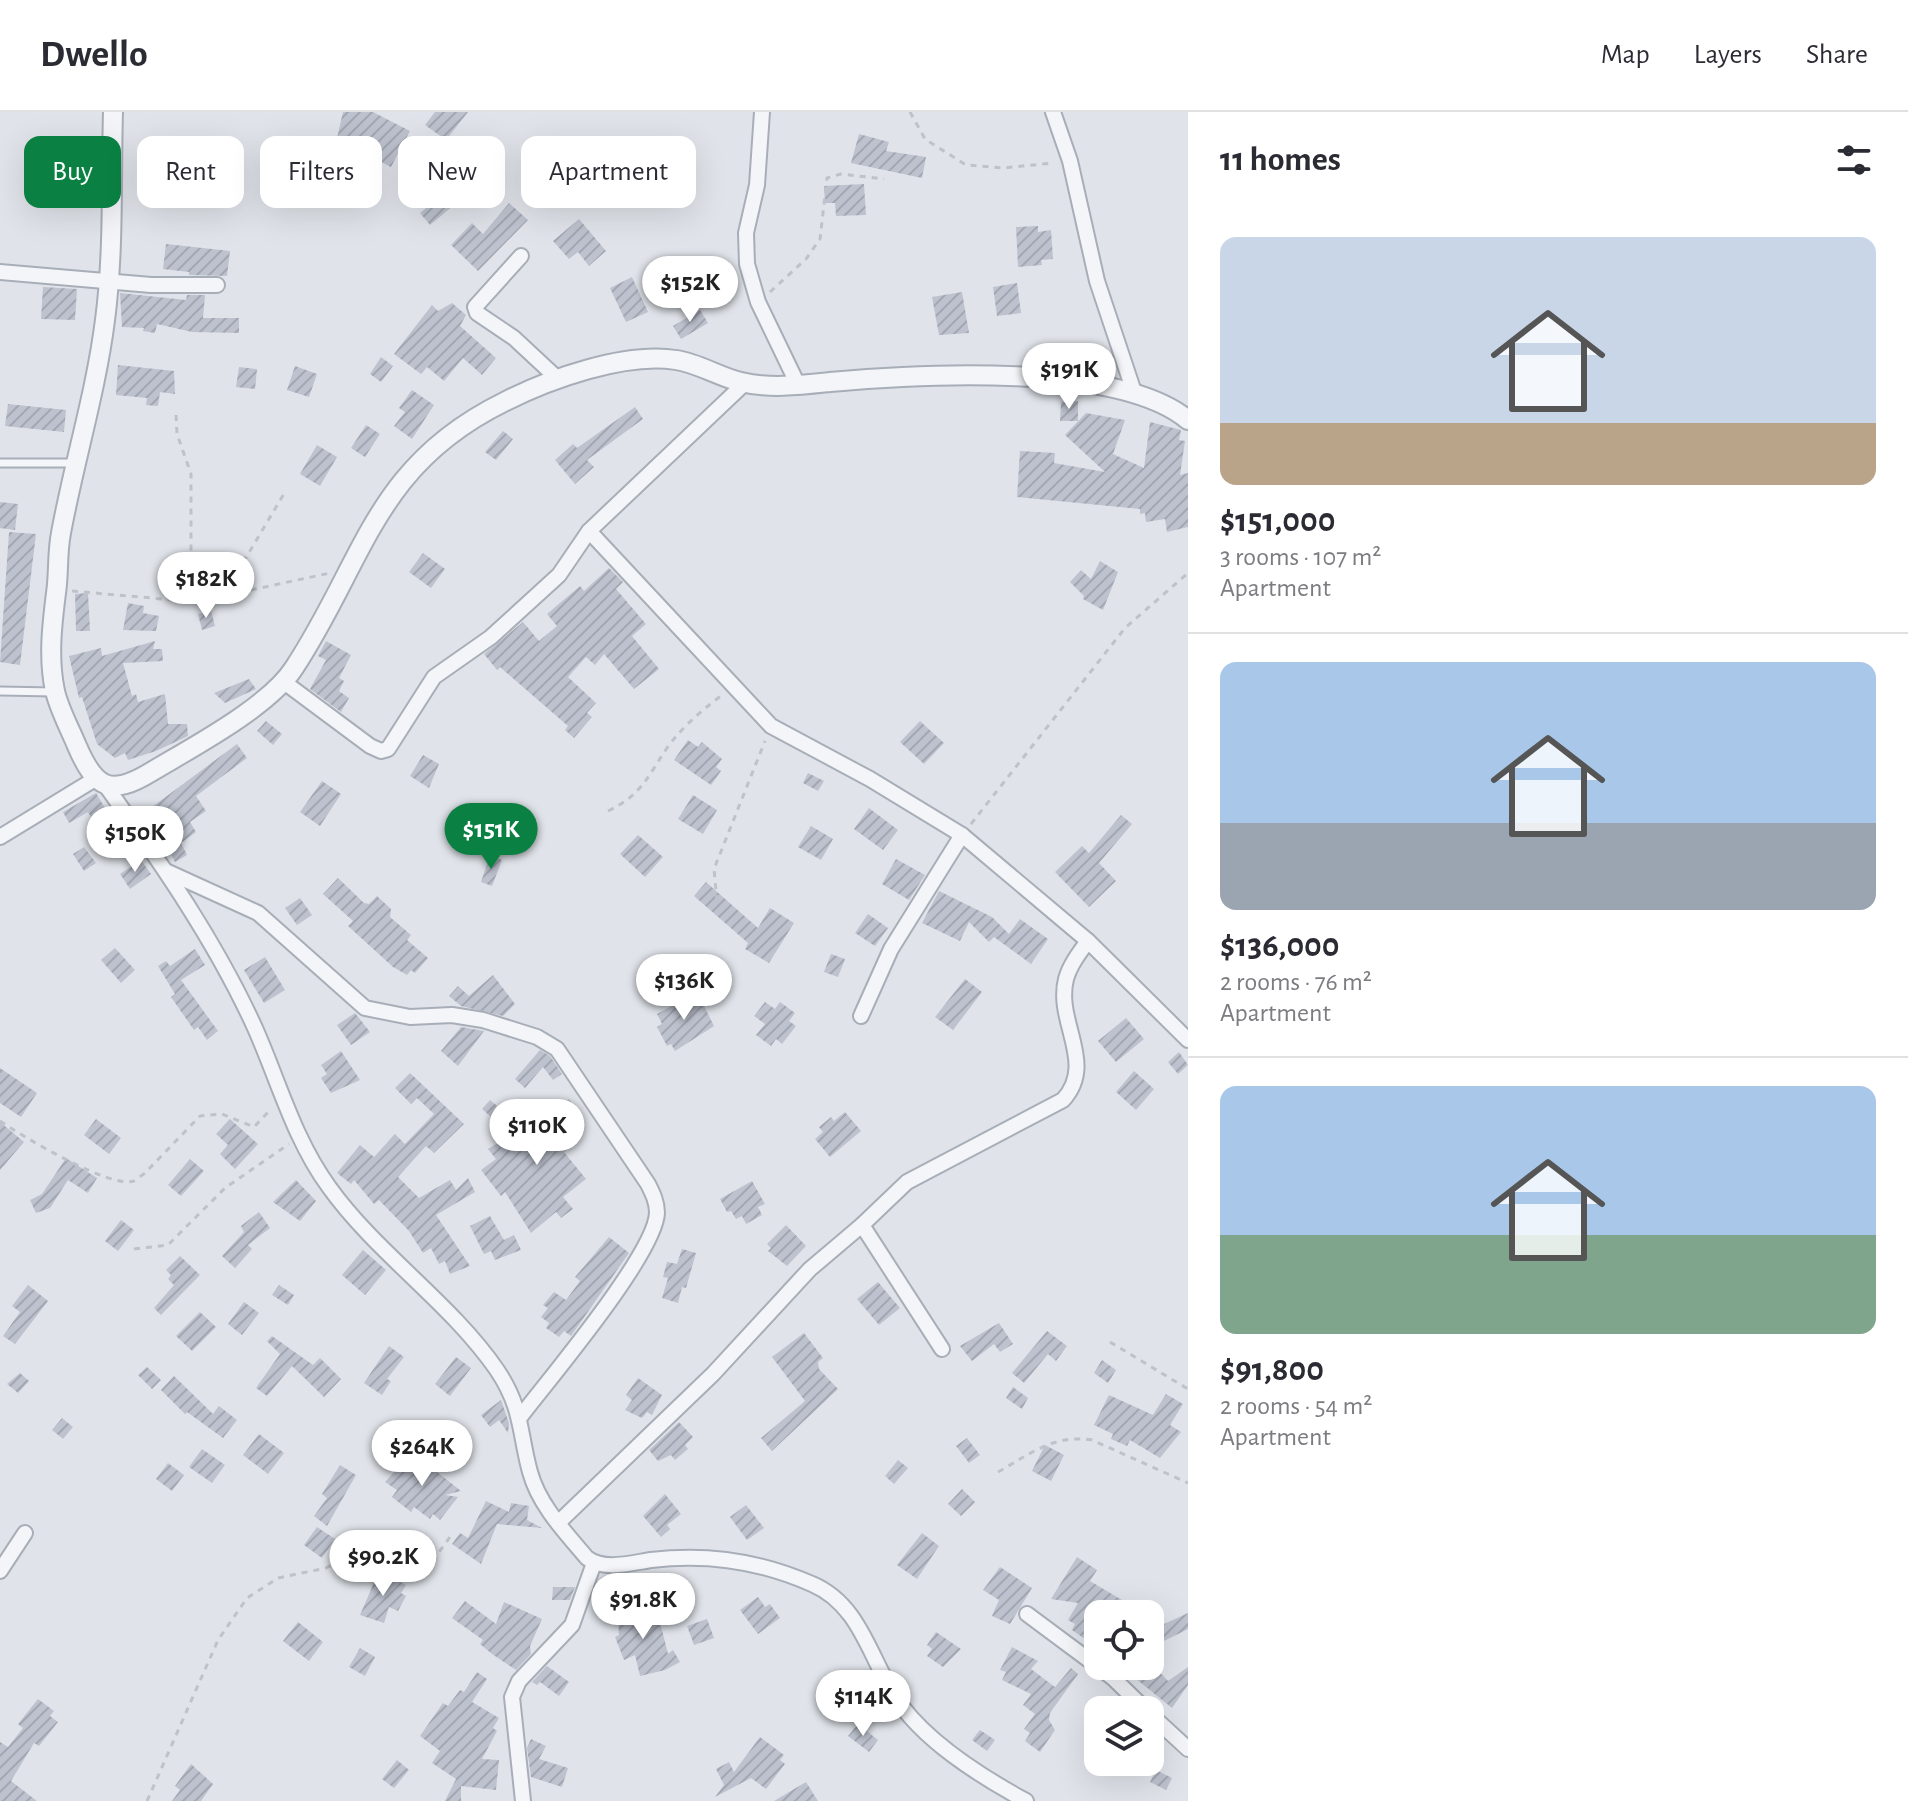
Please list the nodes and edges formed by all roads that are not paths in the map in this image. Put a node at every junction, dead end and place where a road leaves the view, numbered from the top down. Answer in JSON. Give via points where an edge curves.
{"nodes":[{"id":1,"x":113,"y":112,"type":"edge"},
{"id":2,"x":762,"y":112,"type":"edge"},
{"id":3,"x":1053,"y":112,"type":"edge"},
{"id":4,"x":521,"y":256,"type":"dead end"},
{"id":5,"x":0,"y":272,"type":"edge"},
{"id":6,"x":108,"y":280,"type":"junction"},
{"id":7,"x":217,"y":285,"type":"dead end"},
{"id":8,"x":558,"y":379,"type":"junction"},
{"id":9,"x":745,"y":383,"type":"junction"},
{"id":10,"x":798,"y":385,"type":"junction"},
{"id":11,"x":1134,"y":392,"type":"junction"},
{"id":12,"x":1188,"y":420,"type":"edge"},
{"id":13,"x":0,"y":463,"type":"edge"},
{"id":14,"x":75,"y":463,"type":"junction"},
{"id":15,"x":589,"y":531,"type":"junction"},
{"id":16,"x":284,"y":682,"type":"junction"},
{"id":17,"x":0,"y":691,"type":"edge"},
{"id":18,"x":55,"y":692,"type":"junction"},
{"id":19,"x":101,"y":783,"type":"junction"},
{"id":20,"x":962,"y":835,"type":"junction"},
{"id":21,"x":0,"y":837,"type":"edge"},
{"id":22,"x":168,"y":872,"type":"junction"},
{"id":23,"x":1088,"y":941,"type":"junction"},
{"id":24,"x":861,"y":1016,"type":"dead end"},
{"id":25,"x":1188,"y":1040,"type":"edge"},
{"id":26,"x":862,"y":1225,"type":"junction"},
{"id":27,"x":942,"y":1349,"type":"dead end"},
{"id":28,"x":521,"y":1416,"type":"junction"},
{"id":29,"x":558,"y":1523,"type":"junction"},
{"id":30,"x":25,"y":1533,"type":"dead end"},
{"id":31,"x":594,"y":1563,"type":"junction"},
{"id":32,"x":0,"y":1571,"type":"edge"},
{"id":33,"x":1027,"y":1614,"type":"dead end"},
{"id":34,"x":1132,"y":1696,"type":"edge"},
{"id":35,"x":1164,"y":1727,"type":"edge"},
{"id":36,"x":1188,"y":1749,"type":"edge"},
{"id":37,"x":523,"y":1801,"type":"edge"},
{"id":38,"x":1026,"y":1801,"type":"edge"}],
"edges":[{"from":1,"to":6,"type":"street"},
{"from":2,"to":10,"type":"street","via":[[757,185],[746,233],[747,264],[758,302]]},
{"from":3,"to":11,"type":"street","via":[[1070,161],[1097,281]]},
{"from":4,"to":8,"type":"street","via":[[475,307]]},
{"from":5,"to":6,"type":"street"},
{"from":6,"to":7,"type":"street"},
{"from":6,"to":14,"type":"street","via":[[105,322]]},
{"from":8,"to":9,"type":"street","via":[[608,366],[676,360]]},
{"from":8,"to":16,"type":"street","via":[[505,401],[448,435],[405,475]]},
{"from":9,"to":10,"type":"street"},
{"from":9,"to":15,"type":"street"},
{"from":10,"to":11,"type":"street","via":[[958,373]]},
{"from":11,"to":12,"type":"street"},
{"from":13,"to":14,"type":"lane"},
{"from":14,"to":18,"type":"street","via":[[50,624]]},
{"from":15,"to":16,"type":"street","via":[[559,575],[491,637],[434,677],[388,749],[370,746]]},
{"from":15,"to":20,"type":"street","via":[[771,726]]},
{"from":16,"to":19,"type":"street","via":[[218,732],[139,779],[121,787]]},
{"from":17,"to":18,"type":"lane"},
{"from":18,"to":19,"type":"street","via":[[88,773]]},
{"from":19,"to":21,"type":"street"},
{"from":19,"to":22,"type":"street"},
{"from":20,"to":23,"type":"street"},
{"from":20,"to":24,"type":"street","via":[[891,949]]},
{"from":22,"to":28,"type":"street","via":[[226,972],[299,1137],[329,1188],[497,1370]]},
{"from":22,"to":28,"type":"street","via":[[258,913],[365,1008],[410,1017],[483,1020],[537,1037],[557,1049],[615,1134],[656,1200],[657,1216],[630,1269]]},
{"from":23,"to":25,"type":"street"},
{"from":23,"to":26,"type":"street","via":[[1065,981],[1066,1014],[1077,1056],[1074,1088],[1063,1100],[907,1182]]},
{"from":26,"to":27,"type":"street"},
{"from":26,"to":29,"type":"street","via":[[810,1269],[713,1374]]},
{"from":28,"to":29,"type":"street","via":[[530,1473]]},
{"from":29,"to":31,"type":"street"},
{"from":30,"to":32,"type":"street"},
{"from":31,"to":37,"type":"street","via":[[572,1625],[519,1681],[512,1697]]},
{"from":31,"to":38,"type":"street","via":[[717,1556],[773,1570],[834,1596],[868,1643],[894,1696],[923,1728],[961,1760]]},
{"from":33,"to":34,"type":"street"},
{"from":35,"to":36,"type":"street"}]}
